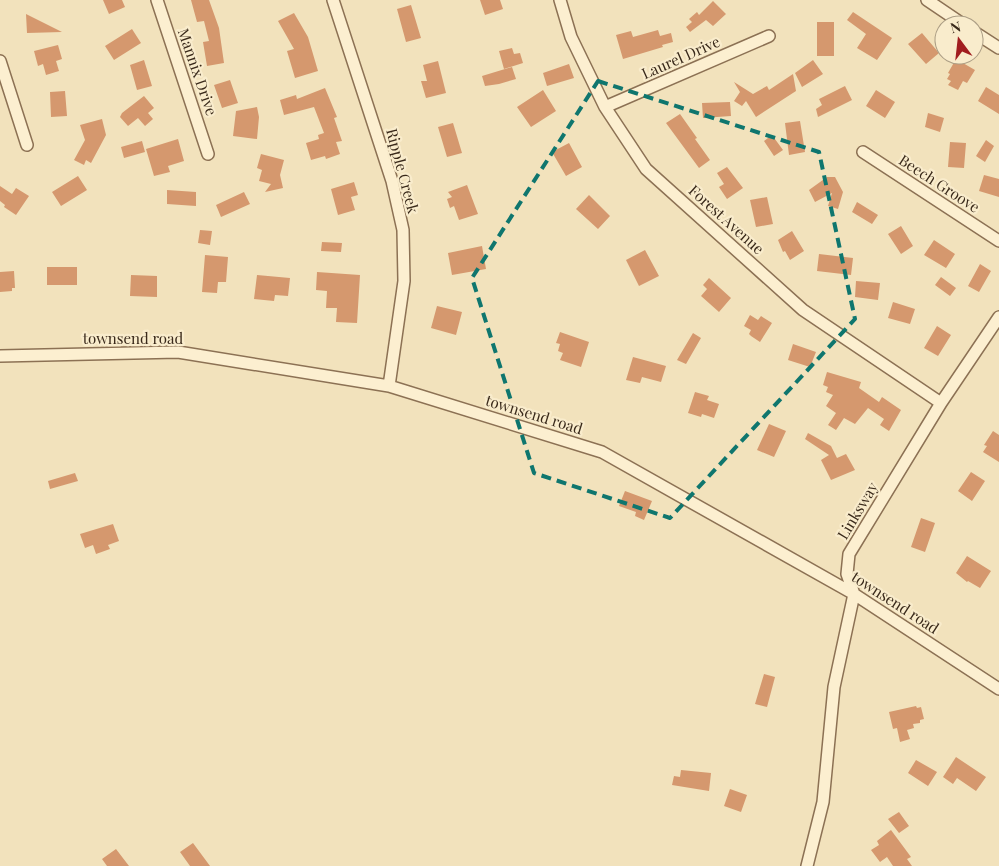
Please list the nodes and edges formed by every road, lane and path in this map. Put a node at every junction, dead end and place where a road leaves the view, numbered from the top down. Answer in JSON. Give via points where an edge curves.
{"nodes":[{"id":1,"x":157,"y":0,"type":"edge"},
{"id":2,"x":333,"y":0,"type":"edge"},
{"id":3,"x":560,"y":0,"type":"edge"},
{"id":4,"x":927,"y":0,"type":"edge"},
{"id":5,"x":949,"y":15,"type":"edge"},
{"id":6,"x":769,"y":36,"type":"dead end"},
{"id":7,"x":984,"y":38,"type":"edge"},
{"id":8,"x":999,"y":48,"type":"edge"},
{"id":9,"x":0,"y":61,"type":"edge"},
{"id":10,"x":605,"y":107,"type":"junction"},
{"id":11,"x":27,"y":145,"type":"dead end"},
{"id":12,"x":863,"y":152,"type":"dead end"},
{"id":13,"x":208,"y":154,"type":"dead end"},
{"id":14,"x":999,"y":241,"type":"edge"},
{"id":15,"x":999,"y":317,"type":"edge"},
{"id":16,"x":0,"y":356,"type":"edge"},
{"id":17,"x":389,"y":386,"type":"junction"},
{"id":18,"x":941,"y":403,"type":"junction"},
{"id":19,"x":854,"y":594,"type":"junction"},
{"id":20,"x":999,"y":689,"type":"edge"},
{"id":21,"x":807,"y":866,"type":"edge"}],
"edges":[{"from":1,"to":13,"type":"street","name":"Mannix Drive"},
{"from":2,"to":17,"type":"street","name":"Ripple Creek","via":[[392,181],[403,230],[404,281]]},
{"from":3,"to":10,"type":"street","name":"Forest Avenue","via":[[571,38]]},
{"from":4,"to":5,"type":"street"},
{"from":6,"to":10,"type":"street","name":"Laurel Drive"},
{"from":7,"to":8,"type":"street"},
{"from":9,"to":11,"type":"street"},
{"from":10,"to":18,"type":"street","name":"Forest Avenue","via":[[646,169],[803,310]]},
{"from":12,"to":14,"type":"street","name":"Beech Groove"},
{"from":15,"to":18,"type":"street","name":"Linksway"},
{"from":16,"to":17,"type":"street","name":"townsend road","via":[[178,352]]},
{"from":17,"to":19,"type":"street","name":"townsend road","via":[[602,452]]},
{"from":18,"to":19,"type":"street","name":"Linksway","via":[[849,554],[847,574]]},
{"from":19,"to":20,"type":"street","name":"townsend road"},
{"from":19,"to":21,"type":"street","name":"Linksway","via":[[834,687],[823,802]]}]}
